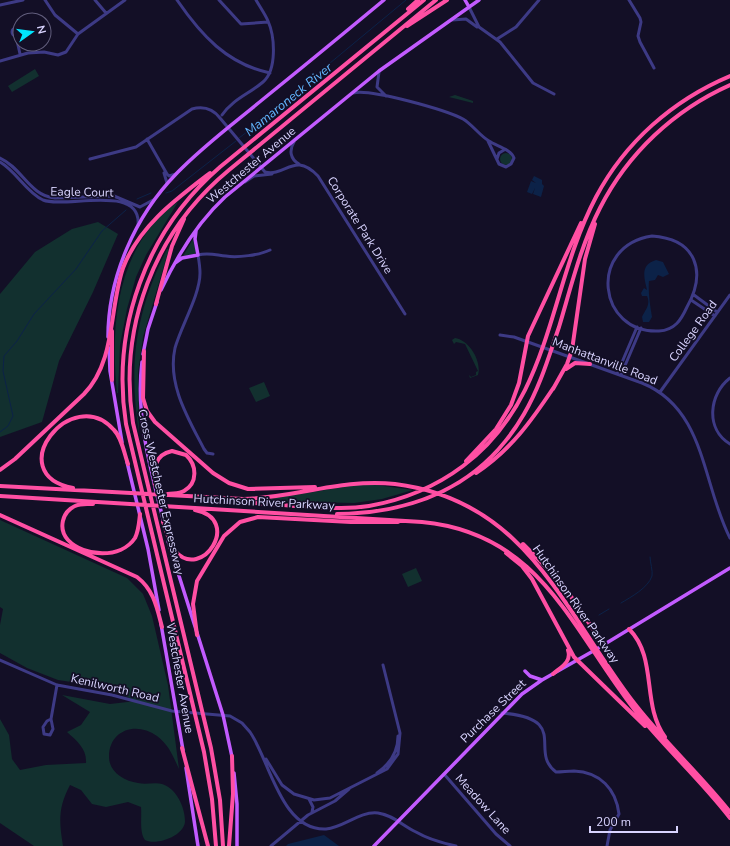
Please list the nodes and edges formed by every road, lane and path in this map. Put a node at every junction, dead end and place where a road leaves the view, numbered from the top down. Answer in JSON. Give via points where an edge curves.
{"nodes":[{"id":1,"x":23,"y":0,"type":"edge"},
{"id":2,"x":45,"y":0,"type":"edge"},
{"id":3,"x":95,"y":0,"type":"edge"},
{"id":4,"x":125,"y":0,"type":"edge"},
{"id":5,"x":177,"y":0,"type":"edge"},
{"id":6,"x":219,"y":0,"type":"edge"},
{"id":7,"x":256,"y":0,"type":"edge"},
{"id":8,"x":384,"y":0,"type":"edge"},
{"id":9,"x":418,"y":0,"type":"edge"},
{"id":10,"x":424,"y":0,"type":"edge"},
{"id":11,"x":436,"y":0,"type":"edge"},
{"id":12,"x":448,"y":0,"type":"edge"},
{"id":13,"x":480,"y":0,"type":"edge"},
{"id":14,"x":538,"y":0,"type":"edge"},
{"id":15,"x":629,"y":0,"type":"edge"},
{"id":16,"x":13,"y":1,"type":"edge"},
{"id":17,"x":466,"y":1,"type":"edge"},
{"id":18,"x":0,"y":4,"type":"edge"},
{"id":19,"x":469,"y":7,"type":"junction"},
{"id":20,"x":106,"y":13,"type":"junction"},
{"id":21,"x":268,"y":22,"type":"junction"},
{"id":22,"x":448,"y":22,"type":"junction"},
{"id":23,"x":388,"y":29,"type":"junction"},
{"id":24,"x":482,"y":30,"type":"junction"},
{"id":25,"x":78,"y":34,"type":"junction"},
{"id":26,"x":391,"y":36,"type":"junction"},
{"id":27,"x":498,"y":39,"type":"junction"},
{"id":28,"x":20,"y":54,"type":"joint"},
{"id":29,"x":0,"y":61,"type":"edge"},
{"id":30,"x":654,"y":68,"type":"dead end"},
{"id":31,"x":379,"y":71,"type":"junction"},
{"id":32,"x":270,"y":73,"type":"junction"},
{"id":33,"x":730,"y":76,"type":"edge"},
{"id":34,"x":730,"y":85,"type":"edge"},
{"id":35,"x":353,"y":93,"type":"junction"},
{"id":36,"x":554,"y":94,"type":"dead end"},
{"id":37,"x":386,"y":96,"type":"junction"},
{"id":38,"x":222,"y":115,"type":"dead end"},
{"id":39,"x":229,"y":128,"type":"junction"},
{"id":40,"x":147,"y":140,"type":"junction"},
{"id":41,"x":294,"y":140,"type":"junction"},
{"id":42,"x":488,"y":141,"type":"junction"},
{"id":43,"x":506,"y":150,"type":"junction"},
{"id":44,"x":236,"y":154,"type":"junction"},
{"id":45,"x":0,"y":158,"type":"edge"},
{"id":46,"x":90,"y":159,"type":"dead end"},
{"id":47,"x":497,"y":159,"type":"junction"},
{"id":48,"x":0,"y":162,"type":"edge"},
{"id":49,"x":300,"y":165,"type":"junction"},
{"id":50,"x":261,"y":167,"type":"junction"},
{"id":51,"x":279,"y":170,"type":"junction"},
{"id":52,"x":176,"y":174,"type":"junction"},
{"id":53,"x":167,"y":183,"type":"junction"},
{"id":54,"x":234,"y":190,"type":"junction"},
{"id":55,"x":155,"y":199,"type":"junction"},
{"id":56,"x":604,"y":200,"type":"junction"},
{"id":57,"x":594,"y":201,"type":"junction"},
{"id":58,"x":192,"y":206,"type":"junction"},
{"id":59,"x":137,"y":228,"type":"junction"},
{"id":60,"x":197,"y":228,"type":"junction"},
{"id":61,"x":270,"y":250,"type":"dead end"},
{"id":62,"x":198,"y":255,"type":"junction"},
{"id":63,"x":174,"y":264,"type":"junction"},
{"id":64,"x":694,"y":295,"type":"junction"},
{"id":65,"x":730,"y":295,"type":"edge"},
{"id":66,"x":691,"y":300,"type":"junction"},
{"id":67,"x":156,"y":304,"type":"junction"},
{"id":68,"x":717,"y":312,"type":"junction"},
{"id":69,"x":404,"y":314,"type":"dead end"},
{"id":70,"x":715,"y":316,"type":"junction"},
{"id":71,"x":113,"y":317,"type":"junction"},
{"id":72,"x":636,"y":327,"type":"junction"},
{"id":73,"x":641,"y":328,"type":"junction"},
{"id":74,"x":500,"y":335,"type":"dead end"},
{"id":75,"x":108,"y":339,"type":"junction"},
{"id":76,"x":527,"y":342,"type":"junction"},
{"id":77,"x":144,"y":350,"type":"junction"},
{"id":78,"x":569,"y":356,"type":"junction"},
{"id":79,"x":590,"y":364,"type":"junction"},
{"id":80,"x":617,"y":374,"type":"junction"},
{"id":81,"x":621,"y":376,"type":"junction"},
{"id":82,"x":730,"y":378,"type":"edge"},
{"id":83,"x":112,"y":380,"type":"junction"},
{"id":84,"x":553,"y":389,"type":"junction"},
{"id":85,"x":660,"y":392,"type":"junction"},
{"id":86,"x":730,"y":444,"type":"edge"},
{"id":87,"x":213,"y":454,"type":"dead end"},
{"id":88,"x":128,"y":464,"type":"junction"},
{"id":89,"x":0,"y":470,"type":"edge"},
{"id":90,"x":444,"y":479,"type":"junction"},
{"id":91,"x":455,"y":484,"type":"junction"},
{"id":92,"x":155,"y":485,"type":"junction"},
{"id":93,"x":0,"y":486,"type":"edge"},
{"id":94,"x":329,"y":486,"type":"junction"},
{"id":95,"x":96,"y":492,"type":"junction"},
{"id":96,"x":153,"y":495,"type":"junction"},
{"id":97,"x":0,"y":496,"type":"edge"},
{"id":98,"x":201,"y":498,"type":"junction"},
{"id":99,"x":112,"y":503,"type":"junction"},
{"id":100,"x":177,"y":507,"type":"junction"},
{"id":101,"x":140,"y":514,"type":"junction"},
{"id":102,"x":304,"y":514,"type":"junction"},
{"id":103,"x":0,"y":515,"type":"edge"},
{"id":104,"x":417,"y":521,"type":"junction"},
{"id":105,"x":164,"y":522,"type":"junction"},
{"id":106,"x":502,"y":528,"type":"junction"},
{"id":107,"x":730,"y":538,"type":"edge"},
{"id":108,"x":496,"y":544,"type":"junction"},
{"id":109,"x":730,"y":568,"type":"edge"},
{"id":110,"x":162,"y":627,"type":"junction"},
{"id":111,"x":629,"y":629,"type":"junction"},
{"id":112,"x":197,"y":634,"type":"junction"},
{"id":113,"x":563,"y":639,"type":"junction"},
{"id":114,"x":589,"y":642,"type":"junction"},
{"id":115,"x":604,"y":645,"type":"junction"},
{"id":116,"x":601,"y":659,"type":"junction"},
{"id":117,"x":0,"y":660,"type":"edge"},
{"id":118,"x":577,"y":661,"type":"junction"},
{"id":119,"x":383,"y":664,"type":"dead end"},
{"id":120,"x":525,"y":672,"type":"dead end"},
{"id":121,"x":553,"y":674,"type":"junction"},
{"id":122,"x":542,"y":680,"type":"junction"},
{"id":123,"x":57,"y":685,"type":"junction"},
{"id":124,"x":176,"y":711,"type":"junction"},
{"id":125,"x":502,"y":713,"type":"junction"},
{"id":126,"x":223,"y":715,"type":"junction"},
{"id":127,"x":51,"y":720,"type":"junction"},
{"id":128,"x":182,"y":748,"type":"junction"},
{"id":129,"x":260,"y":751,"type":"junction"},
{"id":130,"x":671,"y":753,"type":"junction"},
{"id":131,"x":232,"y":756,"type":"junction"},
{"id":132,"x":679,"y":756,"type":"junction"},
{"id":133,"x":444,"y":774,"type":"junction"},
{"id":134,"x":349,"y":789,"type":"junction"},
{"id":135,"x":309,"y":799,"type":"junction"},
{"id":136,"x":312,"y":812,"type":"junction"},
{"id":137,"x":730,"y":812,"type":"edge"},
{"id":138,"x":730,"y":818,"type":"edge"},
{"id":139,"x":398,"y":821,"type":"junction"},
{"id":140,"x":198,"y":846,"type":"edge"},
{"id":141,"x":208,"y":846,"type":"edge"},
{"id":142,"x":216,"y":846,"type":"edge"},
{"id":143,"x":223,"y":846,"type":"edge"},
{"id":144,"x":230,"y":846,"type":"edge"},
{"id":145,"x":237,"y":846,"type":"edge"},
{"id":146,"x":270,"y":846,"type":"edge"},
{"id":147,"x":374,"y":846,"type":"edge"},
{"id":148,"x":456,"y":846,"type":"edge"},
{"id":149,"x":510,"y":846,"type":"edge"},
{"id":150,"x":607,"y":846,"type":"edge"}],
"edges":[{"from":1,"to":16,"type":"street"},
{"from":2,"to":25,"type":"street","via":[[55,15]]},
{"from":3,"to":20,"type":"street"},
{"from":4,"to":20,"type":"street"},
{"from":5,"to":32,"type":"street","via":[[202,32],[222,52],[249,67]]},
{"from":6,"to":21,"type":"street","via":[[241,24]]},
{"from":7,"to":21,"type":"street"},
{"from":8,"to":39,"type":"main road"},
{"from":9,"to":23,"type":"highway"},
{"from":10,"to":23,"type":"highway","name":"Cross Westchester Expressway"},
{"from":11,"to":26,"type":"highway","name":"Cross Westchester Expressway"},
{"from":12,"to":26,"type":"highway"},
{"from":13,"to":19,"type":"main road","name":"Westchester Avenue"},
{"from":14,"to":27,"type":"street","via":[[516,27]]},
{"from":15,"to":30,"type":"street","via":[[641,22],[638,36],[640,42]]},
{"from":16,"to":18,"type":"street"},
{"from":17,"to":19,"type":"main road"},
{"from":19,"to":22,"type":"main road","name":"Westchester Avenue"},
{"from":19,"to":24,"type":"street"},
{"from":20,"to":25,"type":"street"},
{"from":21,"to":32,"type":"street","via":[[272,44]]},
{"from":22,"to":24,"type":"street","via":[[466,19]]},
{"from":22,"to":31,"type":"main road","name":"Westchester Avenue"},
{"from":23,"to":44,"type":"highway","name":"Cross Westchester Expressway"},
{"from":24,"to":27,"type":"street"},
{"from":25,"to":28,"type":"street","via":[[63,54]]},
{"from":26,"to":58,"type":"highway","name":"Cross Westchester Expressway","via":[[224,173]]},
{"from":27,"to":36,"type":"street","via":[[533,83]]},
{"from":28,"to":29,"type":"street"},
{"from":31,"to":35,"type":"main road","name":"Westchester Avenue"},
{"from":31,"to":37,"type":"street","via":[[377,87]]},
{"from":32,"to":38,"type":"street","via":[[259,86],[232,102]]},
{"from":33,"to":57,"type":"highway","via":[[687,99],[649,128],[617,164]]},
{"from":34,"to":56,"type":"highway","via":[[693,105],[655,134],[630,161]]},
{"from":35,"to":37,"type":"street","via":[[364,91]]},
{"from":35,"to":41,"type":"main road","name":"Westchester Avenue"},
{"from":37,"to":42,"type":"street","via":[[454,114],[470,123]]},
{"from":39,"to":40,"type":"street","via":[[214,112],[197,108],[182,115]]},
{"from":39,"to":50,"type":"street"},
{"from":39,"to":52,"type":"main road"},
{"from":40,"to":46,"type":"street","via":[[136,147]]},
{"from":40,"to":52,"type":"street","via":[[166,174]]},
{"from":40,"to":53,"type":"street"},
{"from":41,"to":49,"type":"street","via":[[291,154],[293,160]]},
{"from":41,"to":50,"type":"main road","name":"Westchester Avenue"},
{"from":42,"to":43,"type":"street"},
{"from":42,"to":47,"type":"street"},
{"from":43,"to":47,"type":"street","via":[[500,153]]},
{"from":43,"to":47,"type":"street","via":[[513,156],[510,166],[501,166]]},
{"from":44,"to":71,"type":"highway","via":[[168,206],[141,235],[122,272]]},
{"from":44,"to":142,"type":"highway","name":"Cross Westchester Expressway","via":[[200,185],[173,218],[149,259],[132,304],[123,350],[122,393],[126,424],[204,752]]},
{"from":45,"to":55,"type":"street","name":"Eagle Court","via":[[37,192],[46,196],[114,196],[140,207]]},
{"from":48,"to":59,"type":"street","name":"Eagle Court","via":[[34,194],[47,201],[109,199],[120,202],[135,211],[138,219]]},
{"from":49,"to":51,"type":"street"},
{"from":49,"to":69,"type":"street","name":"Corporate Park Drive","via":[[310,169],[322,182]]},
{"from":50,"to":51,"type":"street","via":[[268,173]]},
{"from":50,"to":54,"type":"main road","name":"Westchester Avenue"},
{"from":51,"to":54,"type":"street","via":[[271,174],[254,176]]},
{"from":52,"to":53,"type":"main road"},
{"from":53,"to":55,"type":"main road"},
{"from":54,"to":60,"type":"main road","name":"Westchester Avenue"},
{"from":55,"to":59,"type":"main road"},
{"from":56,"to":78,"type":"highway","via":[[587,250],[573,345]]},
{"from":56,"to":91,"type":"highway","via":[[588,234],[530,404],[510,435],[481,466]]},
{"from":57,"to":76,"type":"highway"},
{"from":57,"to":90,"type":"highway","via":[[577,240],[535,369],[520,402],[499,432],[474,458]]},
{"from":58,"to":67,"type":"highway","via":[[174,241]]},
{"from":58,"to":143,"type":"highway","name":"Cross Westchester Expressway","via":[[170,236],[140,302],[132,343],[131,407],[212,753],[219,795]]},
{"from":59,"to":75,"type":"main road","via":[[115,283]]},
{"from":60,"to":62,"type":"main road","via":[[195,239]]},
{"from":60,"to":63,"type":"main road","name":"Westchester Avenue"},
{"from":61,"to":62,"type":"street","via":[[237,257],[210,253]]},
{"from":62,"to":63,"type":"main road"},
{"from":62,"to":87,"type":"street","via":[[200,278],[175,348],[175,379],[183,408],[204,449],[207,453]]},
{"from":63,"to":67,"type":"main road","name":"Westchester Avenue"},
{"from":64,"to":66,"type":"street"},
{"from":64,"to":68,"type":"street"},
{"from":64,"to":72,"type":"street","via":[[698,276],[693,258],[687,250],[676,242],[662,237],[633,241],[616,256],[607,281],[610,300],[615,309]]},
{"from":65,"to":68,"type":"street","name":"College Road"},
{"from":66,"to":70,"type":"street"},
{"from":66,"to":73,"type":"street","via":[[677,325],[672,328],[658,331]]},
{"from":67,"to":77,"type":"main road","name":"Westchester Avenue"},
{"from":68,"to":70,"type":"street","name":"College Road"},
{"from":70,"to":85,"type":"street","name":"College Road"},
{"from":71,"to":75,"type":"highway"},
{"from":71,"to":83,"type":"highway"},
{"from":72,"to":73,"type":"street"},
{"from":72,"to":80,"type":"street"},
{"from":73,"to":81,"type":"street"},
{"from":74,"to":76,"type":"street","name":"Manhattanville Road"},
{"from":75,"to":83,"type":"main road"},
{"from":75,"to":89,"type":"highway","via":[[101,367],[88,390]]},
{"from":76,"to":78,"type":"street","name":"Manhattanville Road"},
{"from":76,"to":90,"type":"highway","via":[[518,388],[507,414],[480,447]]},
{"from":77,"to":92,"type":"main road","name":"Westchester Avenue","via":[[141,410]]},
{"from":77,"to":94,"type":"highway","via":[[143,398],[148,413],[215,475],[234,485],[253,489]]},
{"from":78,"to":79,"type":"street","name":"Manhattanville Road"},
{"from":78,"to":84,"type":"highway"},
{"from":79,"to":80,"type":"street","name":"Manhattanville Road"},
{"from":79,"to":84,"type":"highway","via":[[570,365]]},
{"from":80,"to":81,"type":"street","name":"Manhattanville Road"},
{"from":81,"to":85,"type":"street","name":"Manhattanville Road"},
{"from":82,"to":86,"type":"street","via":[[719,389],[712,406],[714,424]]},
{"from":83,"to":88,"type":"main road"},
{"from":84,"to":91,"type":"highway","via":[[510,447],[486,466]]},
{"from":85,"to":107,"type":"street","name":"Manhattanville Road","via":[[680,411],[692,430],[716,505]]},
{"from":88,"to":95,"type":"highway","via":[[117,434],[100,420],[76,418],[51,431],[42,440],[38,452],[39,464],[44,475],[58,485]]},
{"from":88,"to":101,"type":"main road","name":"Westchester Avenue"},
{"from":90,"to":98,"type":"highway","via":[[400,498],[357,507],[330,508]]},
{"from":91,"to":102,"type":"highway","via":[[422,500],[386,511]]},
{"from":92,"to":96,"type":"highway","via":[[155,465],[162,456],[168,452],[178,452],[191,460],[195,475],[188,489],[179,493]]},
{"from":92,"to":105,"type":"main road","name":"Westchester Avenue"},
{"from":93,"to":95,"type":"highway","name":"Hutchinson River Parkway"},
{"from":94,"to":98,"type":"highway","name":"Hutchinson River Parkway","via":[[264,498]]},
{"from":94,"to":106,"type":"highway","name":"Hutchinson River Parkway","via":[[369,482],[403,485],[432,492],[456,500]]},
{"from":95,"to":96,"type":"highway","name":"Hutchinson River Parkway"},
{"from":96,"to":98,"type":"highway","name":"Hutchinson River Parkway"},
{"from":97,"to":99,"type":"highway","name":"Hutchinson River Parkway"},
{"from":99,"to":100,"type":"highway","name":"Hutchinson River Parkway"},
{"from":99,"to":101,"type":"highway","via":[[72,507],[63,520],[66,537],[76,545],[91,551],[117,551],[128,545],[136,536]]},
{"from":100,"to":102,"type":"highway","name":"Hutchinson River Parkway"},
{"from":100,"to":105,"type":"highway","via":[[200,512],[211,519],[217,534],[212,550],[197,558],[181,556],[173,547]]},
{"from":101,"to":110,"type":"main road","name":"Westchester Avenue"},
{"from":102,"to":104,"type":"highway","name":"Hutchinson River Parkway"},
{"from":103,"to":110,"type":"highway","via":[[137,577],[154,597]]},
{"from":104,"to":108,"type":"highway","name":"Hutchinson River Parkway","via":[[458,528]]},
{"from":104,"to":112,"type":"highway","via":[[358,522],[258,517],[241,521],[224,536],[198,578],[193,604]]},
{"from":105,"to":112,"type":"main road","name":"Westchester Avenue"},
{"from":106,"to":114,"type":"highway","name":"Hutchinson River Parkway","via":[[536,562]]},
{"from":106,"to":115,"type":"highway","via":[[519,540],[555,574]]},
{"from":108,"to":113,"type":"highway","via":[[532,579]]},
{"from":108,"to":114,"type":"highway","name":"Hutchinson River Parkway","via":[[542,580]]},
{"from":109,"to":111,"type":"main road","name":"Purchase Street"},
{"from":110,"to":124,"type":"main road","name":"Westchester Avenue"},
{"from":111,"to":115,"type":"main road","name":"Purchase Street"},
{"from":111,"to":132,"type":"highway","via":[[645,659],[656,722]]},
{"from":112,"to":126,"type":"main road","name":"Westchester Avenue"},
{"from":113,"to":118,"type":"highway"},
{"from":113,"to":121,"type":"highway","via":[[569,658]]},
{"from":114,"to":116,"type":"highway","name":"Hutchinson River Parkway"},
{"from":115,"to":118,"type":"main road","name":"Purchase Street"},
{"from":116,"to":130,"type":"highway","name":"Hutchinson River Parkway","via":[[634,709]]},
{"from":116,"to":132,"type":"highway","name":"Hutchinson River Parkway"},
{"from":117,"to":123,"type":"street","name":"Kenilworth Road"},
{"from":118,"to":121,"type":"main road","name":"Purchase Street"},
{"from":118,"to":130,"type":"highway"},
{"from":119,"to":134,"type":"street","name":"Kenilworth Road","via":[[400,741],[395,759],[383,772]]},
{"from":120,"to":122,"type":"main road"},
{"from":121,"to":122,"type":"main road","name":"Purchase Street"},
{"from":122,"to":125,"type":"main road","name":"Purchase Street"},
{"from":123,"to":124,"type":"street","name":"Kenilworth Road"},
{"from":123,"to":127,"type":"street"},
{"from":124,"to":126,"type":"street","name":"Kenilworth Road"},
{"from":124,"to":128,"type":"main road","name":"Westchester Avenue"},
{"from":125,"to":133,"type":"main road","name":"Purchase Street"},
{"from":125,"to":150,"type":"street","via":[[525,716],[537,722],[544,734],[548,763],[556,772],[591,773],[606,783],[614,794],[619,814],[610,830]]},
{"from":126,"to":129,"type":"street","name":"Kenilworth Road","via":[[230,716],[246,726]]},
{"from":126,"to":131,"type":"main road","name":"Westchester Avenue"},
{"from":127,"to":127,"type":"street","via":[[53,729],[50,735],[44,734],[43,727]]},
{"from":128,"to":140,"type":"main road","name":"Westchester Avenue"},
{"from":128,"to":141,"type":"highway"},
{"from":129,"to":135,"type":"street","name":"Kenilworth Road","via":[[282,785],[294,794]]},
{"from":129,"to":139,"type":"street","name":"Kenilworth Road","via":[[287,807],[296,818],[306,824],[318,828],[332,828],[372,813]]},
{"from":130,"to":138,"type":"highway","name":"Hutchinson River Parkway"},
{"from":131,"to":144,"type":"highway"},
{"from":131,"to":145,"type":"main road"},
{"from":132,"to":137,"type":"highway","name":"Hutchinson River Parkway"},
{"from":133,"to":139,"type":"main road","name":"Purchase Street"},
{"from":133,"to":149,"type":"street","name":"Meadow Lane","via":[[496,834]]},
{"from":134,"to":135,"type":"street","name":"Kenilworth Road","via":[[325,800]]},
{"from":134,"to":136,"type":"street","name":"Kenilworth Road","via":[[335,801]]},
{"from":135,"to":136,"type":"street","via":[[312,803]]},
{"from":136,"to":146,"type":"street","name":"Kenilworth Road"},
{"from":139,"to":147,"type":"main road","name":"Purchase Street"},
{"from":139,"to":148,"type":"street","name":"Kenilworth Road","via":[[430,839]]}]}
